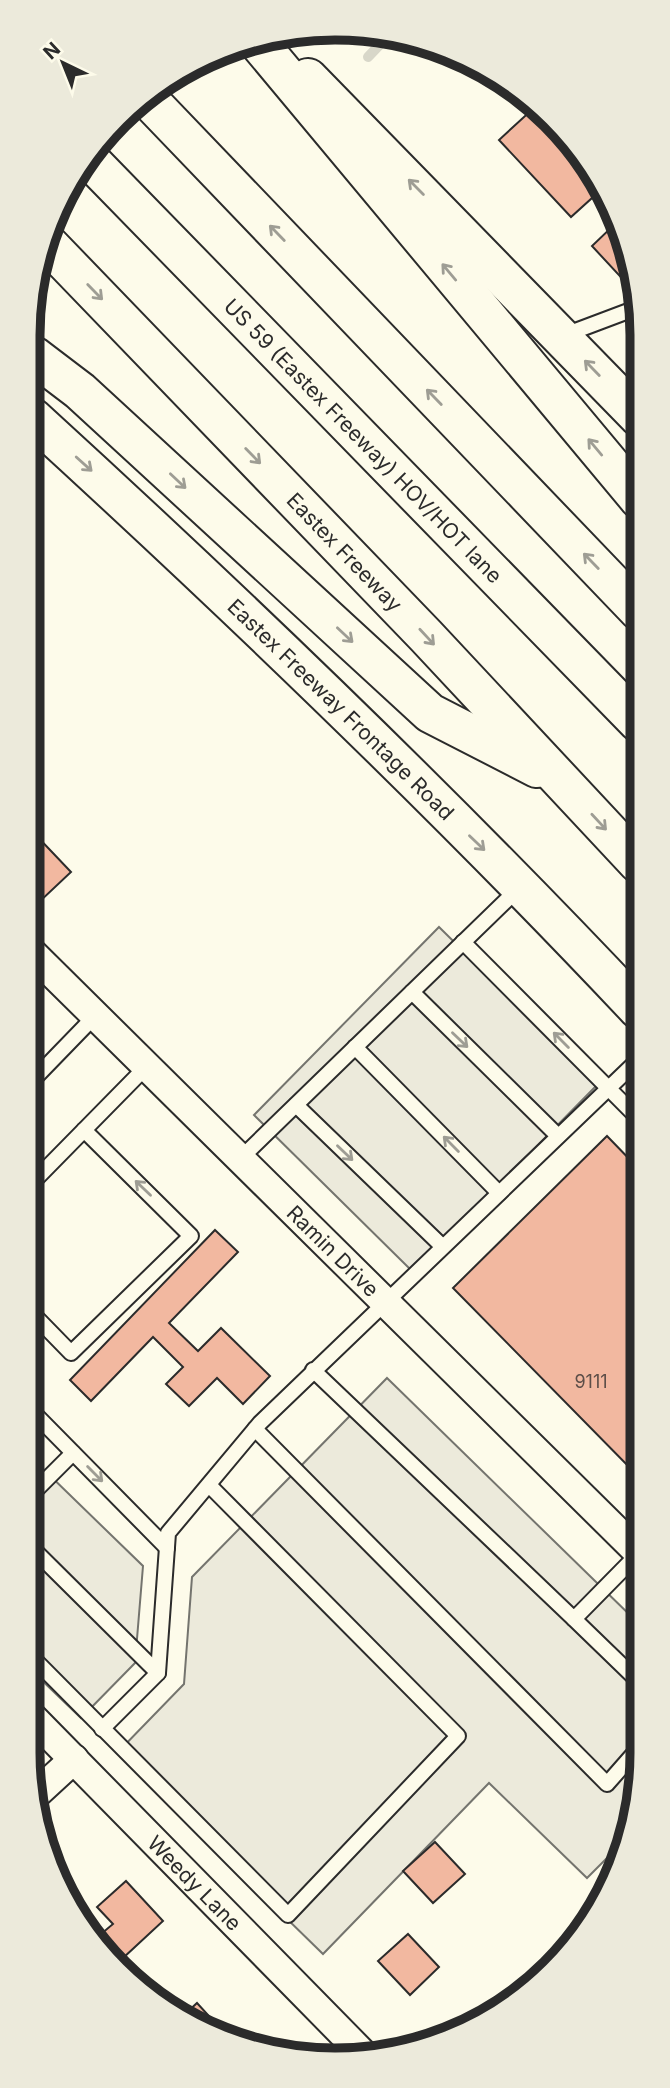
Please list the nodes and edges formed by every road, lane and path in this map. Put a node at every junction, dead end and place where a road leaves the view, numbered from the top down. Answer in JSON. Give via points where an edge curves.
{"nodes":[{"id":1,"x":279,"y":46,"type":"edge"},
{"id":2,"x":264,"y":49,"type":"edge"},
{"id":3,"x":153,"y":104,"type":"edge"},
{"id":4,"x":95,"y":165,"type":"edge"},
{"id":5,"x":53,"y":249,"type":"edge"},
{"id":6,"x":628,"y":311,"type":"edge"},
{"id":7,"x":561,"y":336,"type":"junction"},
{"id":8,"x":40,"y":361,"type":"edge"},
{"id":9,"x":630,"y":408,"type":"edge"},
{"id":10,"x":40,"y":424,"type":"edge"},
{"id":11,"x":630,"y":488,"type":"edge"},
{"id":12,"x":630,"y":602,"type":"edge"},
{"id":13,"x":630,"y":714,"type":"edge"},
{"id":14,"x":561,"y":781,"type":"junction"},
{"id":15,"x":630,"y":854,"type":"edge"},
{"id":16,"x":521,"y":885,"type":"junction"},
{"id":17,"x":463,"y":943,"type":"junction"},
{"id":18,"x":40,"y":961,"type":"edge"},
{"id":19,"x":412,"y":992,"type":"junction"},
{"id":20,"x":630,"y":1001,"type":"edge"},
{"id":21,"x":95,"y":1016,"type":"junction"},
{"id":22,"x":355,"y":1047,"type":"junction"},
{"id":23,"x":145,"y":1067,"type":"junction"},
{"id":24,"x":630,"y":1068,"type":"edge"},
{"id":25,"x":40,"y":1073,"type":"edge"},
{"id":26,"x":609,"y":1088,"type":"junction"},
{"id":27,"x":296,"y":1105,"type":"junction"},
{"id":28,"x":630,"y":1110,"type":"edge"},
{"id":29,"x":84,"y":1130,"type":"junction"},
{"id":30,"x":558,"y":1136,"type":"junction"},
{"id":31,"x":242,"y":1158,"type":"junction"},
{"id":32,"x":40,"y":1175,"type":"edge"},
{"id":33,"x":499,"y":1193,"type":"junction"},
{"id":34,"x":442,"y":1247,"type":"junction"},
{"id":35,"x":384,"y":1301,"type":"junction"},
{"id":36,"x":40,"y":1321,"type":"edge"},
{"id":37,"x":313,"y":1370,"type":"junction"},
{"id":38,"x":40,"y":1419,"type":"edge"},
{"id":39,"x":255,"y":1429,"type":"junction"},
{"id":40,"x":73,"y":1453,"type":"junction"},
{"id":41,"x":209,"y":1485,"type":"junction"},
{"id":42,"x":40,"y":1486,"type":"edge"},
{"id":43,"x":630,"y":1546,"type":"edge"},
{"id":44,"x":167,"y":1548,"type":"junction"},
{"id":45,"x":40,"y":1556,"type":"edge"},
{"id":46,"x":630,"y":1560,"type":"edge"},
{"id":47,"x":574,"y":1619,"type":"junction"},
{"id":48,"x":40,"y":1665,"type":"edge"},
{"id":49,"x":158,"y":1672,"type":"junction"},
{"id":50,"x":630,"y":1673,"type":"edge"},
{"id":51,"x":40,"y":1725,"type":"edge"},
{"id":52,"x":102,"y":1729,"type":"junction"},
{"id":53,"x":630,"y":1758,"type":"edge"},
{"id":54,"x":74,"y":1759,"type":"junction"},
{"id":55,"x":43,"y":1788,"type":"edge"},
{"id":56,"x":356,"y":2047,"type":"edge"}],
"edges":[{"from":7,"to":1,"type":"main road","one_way":true},
{"from":11,"to":2,"type":"main road","one_way":true},
{"from":12,"to":3,"type":"main road","one_way":true},
{"from":4,"to":13,"type":"main road","name":"US 59 (Eastex Freeway) HOV/HOT lane"},
{"from":5,"to":14,"type":"main road","name":"Eastex Freeway","one_way":true},
{"from":6,"to":7,"type":"lane"},
{"from":9,"to":7,"type":"main road","one_way":true},
{"from":8,"to":14,"type":"main road","one_way":true,"via":[[80,391],[430,713]]},
{"from":10,"to":16,"type":"main road","name":"Eastex Freeway Frontage Road","one_way":true,"via":[[131,506]]},
{"from":14,"to":15,"type":"main road","name":"Eastex Freeway","one_way":true},
{"from":16,"to":17,"type":"lane"},
{"from":16,"to":20,"type":"main road","name":"Eastex Freeway Frontage Road"},
{"from":17,"to":19,"type":"lane"},
{"from":26,"to":17,"type":"lane","one_way":true},
{"from":18,"to":21,"type":"street","name":"Ramin Drive"},
{"from":19,"to":22,"type":"lane"},
{"from":19,"to":30,"type":"lane","one_way":true},
{"from":21,"to":23,"type":"street","name":"Ramin Drive"},
{"from":21,"to":25,"type":"lane"},
{"from":22,"to":27,"type":"lane"},
{"from":33,"to":22,"type":"lane","one_way":true},
{"from":23,"to":29,"type":"lane"},
{"from":23,"to":31,"type":"street","name":"Ramin Drive"},
{"from":24,"to":26,"type":"lane"},
{"from":26,"to":28,"type":"lane"},
{"from":26,"to":30,"type":"lane"},
{"from":27,"to":31,"type":"lane"},
{"from":27,"to":34,"type":"lane","one_way":true},
{"from":29,"to":32,"type":"lane"},
{"from":36,"to":29,"type":"lane","one_way":true,"via":[[71,1353],[191,1236]]},
{"from":30,"to":33,"type":"lane"},
{"from":31,"to":35,"type":"street","name":"Ramin Drive"},
{"from":33,"to":34,"type":"lane"},
{"from":34,"to":35,"type":"lane"},
{"from":35,"to":37,"type":"lane"},
{"from":35,"to":43,"type":"street","name":"Ramin Drive"},
{"from":37,"to":39,"type":"lane"},
{"from":37,"to":47,"type":"lane"},
{"from":38,"to":40,"type":"lane"},
{"from":39,"to":41,"type":"lane"},
{"from":39,"to":53,"type":"lane","via":[[607,1784]]},
{"from":40,"to":42,"type":"lane"},
{"from":40,"to":44,"type":"lane","one_way":true},
{"from":41,"to":44,"type":"lane","via":[[168,1533]]},
{"from":41,"to":52,"type":"lane","via":[[458,1736],[288,1915]]},
{"from":44,"to":49,"type":"lane"},
{"from":45,"to":49,"type":"lane"},
{"from":46,"to":47,"type":"lane"},
{"from":47,"to":50,"type":"lane"},
{"from":48,"to":52,"type":"lane"},
{"from":49,"to":52,"type":"lane"},
{"from":51,"to":54,"type":"street","name":"Weedy Lane"},
{"from":54,"to":55,"type":"street"},
{"from":54,"to":56,"type":"street","name":"Weedy Lane"}]}
